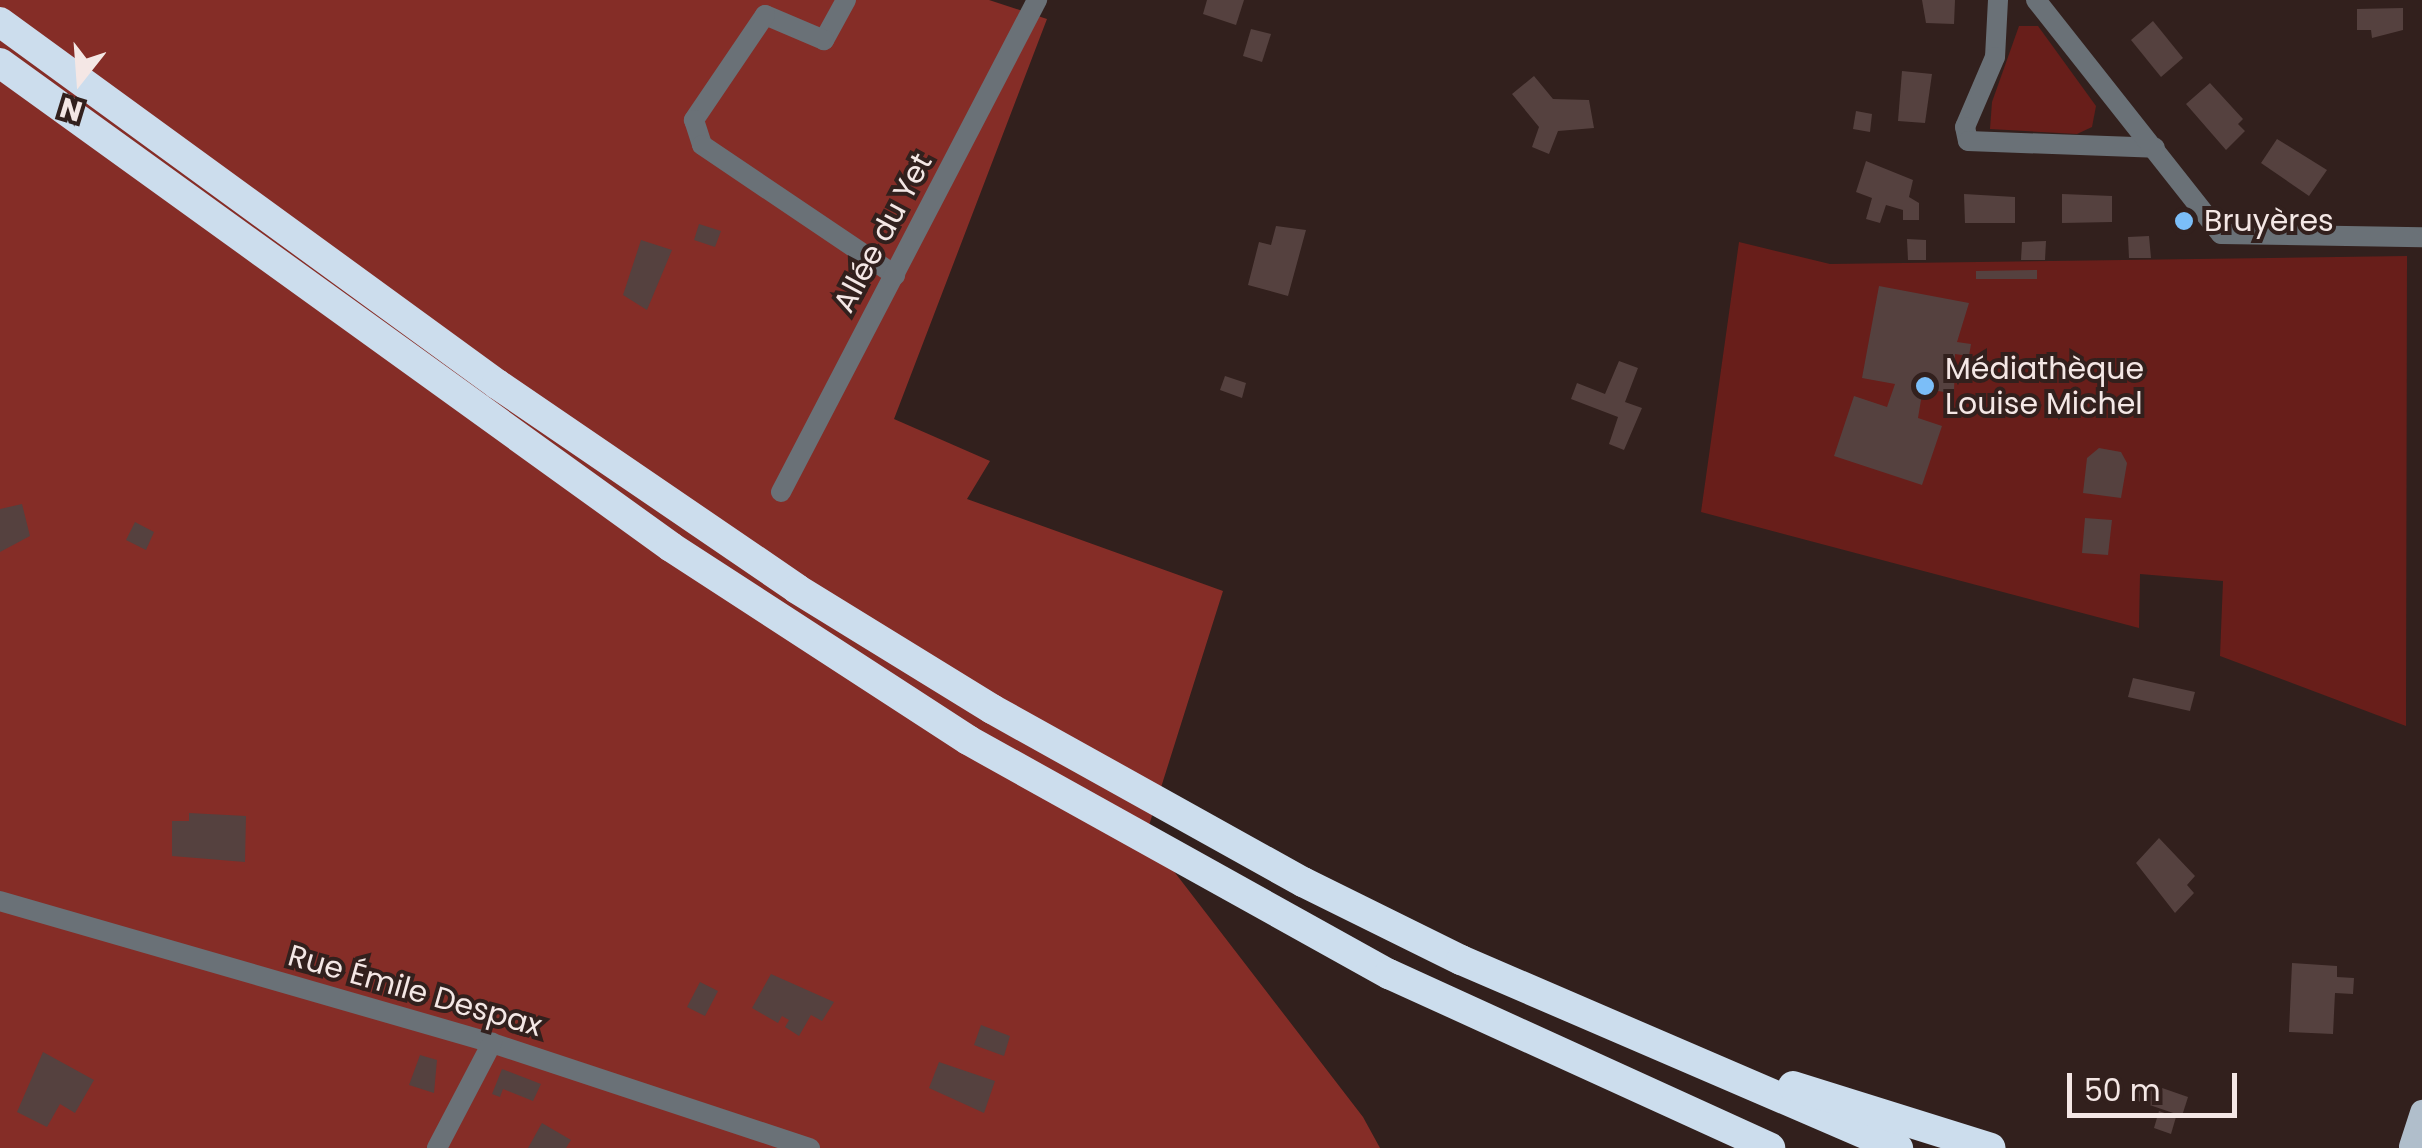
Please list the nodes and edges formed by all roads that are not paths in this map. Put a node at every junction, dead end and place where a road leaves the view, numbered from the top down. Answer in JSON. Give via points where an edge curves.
{"nodes":[{"id":1,"x":846,"y":0,"type":"edge"},
{"id":2,"x":1037,"y":0,"type":"edge"},
{"id":3,"x":1998,"y":0,"type":"edge"},
{"id":4,"x":2036,"y":0,"type":"edge"},
{"id":5,"x":0,"y":22,"type":"edge"},
{"id":6,"x":0,"y":63,"type":"edge"},
{"id":7,"x":2155,"y":148,"type":"junction"},
{"id":8,"x":2422,"y":237,"type":"edge"},
{"id":9,"x":895,"y":275,"type":"junction"},
{"id":10,"x":781,"y":492,"type":"dead end"},
{"id":11,"x":0,"y":901,"type":"edge"},
{"id":12,"x":1497,"y":1026,"type":"junction"},
{"id":13,"x":1624,"y":1033,"type":"junction"},
{"id":14,"x":492,"y":1042,"type":"junction"},
{"id":15,"x":2422,"y":1112,"type":"edge"},
{"id":16,"x":2414,"y":1146,"type":"edge"},
{"id":17,"x":437,"y":1148,"type":"edge"},
{"id":18,"x":810,"y":1148,"type":"edge"},
{"id":19,"x":1720,"y":1148,"type":"edge"},
{"id":20,"x":1770,"y":1148,"type":"edge"},
{"id":21,"x":1898,"y":1148,"type":"edge"},
{"id":22,"x":1991,"y":1148,"type":"edge"}],
"edges":[{"from":1,"to":9,"type":"street","via":[[824,40],[765,15],[694,120],[702,146]]},
{"from":2,"to":9,"type":"street","name":"Allée du Yet"},
{"from":3,"to":7,"type":"street","via":[[1994,58],[1965,127],[1968,141]]},
{"from":4,"to":7,"type":"street"},
{"from":5,"to":13,"type":"highway","via":[[496,384],[814,600],[1303,882]]},
{"from":6,"to":12,"type":"highway","via":[[656,536],[892,692],[1284,918]]},
{"from":7,"to":8,"type":"street","via":[[2221,234]]},
{"from":9,"to":10,"type":"street","name":"Allée du Yet"},
{"from":11,"to":14,"type":"street","name":"Rue Émile Despax"},
{"from":12,"to":19,"type":"highway","via":[[1639,1112]]},
{"from":12,"to":20,"type":"highway"},
{"from":13,"to":21,"type":"highway"},
{"from":13,"to":22,"type":"highway"},
{"from":14,"to":17,"type":"street"},
{"from":14,"to":18,"type":"street","name":"Rue Émile Despax"},
{"from":15,"to":16,"type":"main road"}]}
